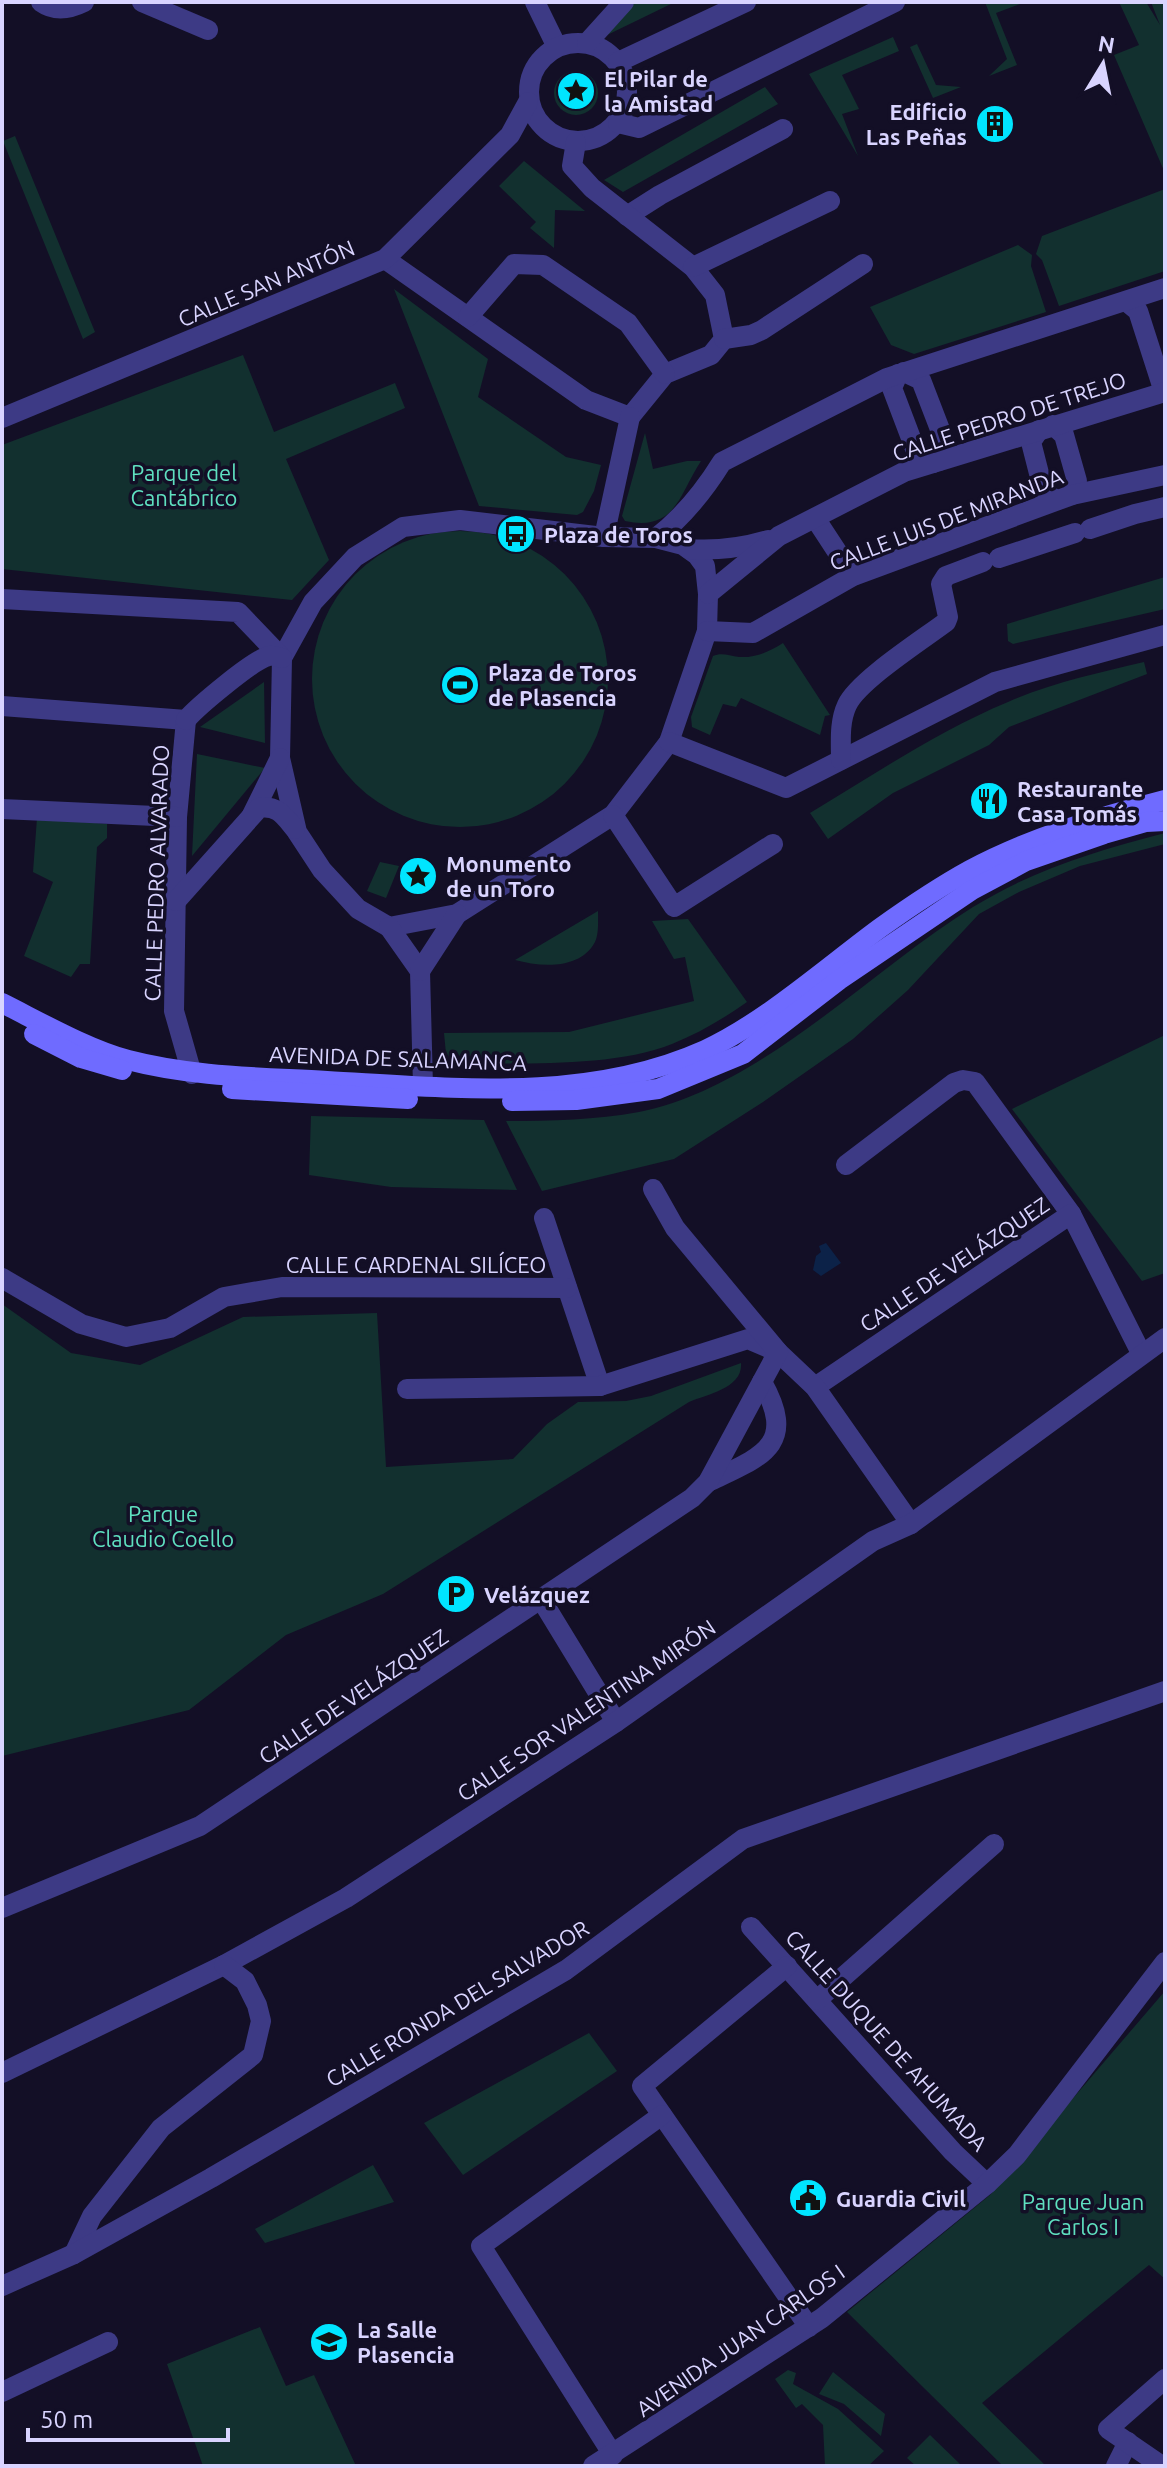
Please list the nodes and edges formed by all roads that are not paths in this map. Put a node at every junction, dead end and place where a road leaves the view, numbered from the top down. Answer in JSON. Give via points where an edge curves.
{"nodes":[{"id":1,"x":41,"y":2,"type":"edge"},
{"id":2,"x":84,"y":2,"type":"edge"},
{"id":3,"x":142,"y":2,"type":"edge"},
{"id":4,"x":535,"y":2,"type":"edge"},
{"id":5,"x":624,"y":2,"type":"edge"},
{"id":6,"x":746,"y":2,"type":"edge"},
{"id":7,"x":895,"y":2,"type":"edge"},
{"id":8,"x":208,"y":30,"type":"dead end"},
{"id":9,"x":587,"y":43,"type":"junction"},
{"id":10,"x":557,"y":47,"type":"junction"},
{"id":11,"x":618,"y":62,"type":"junction"},
{"id":12,"x":528,"y":102,"type":"junction"},
{"id":13,"x":618,"y":123,"type":"junction"},
{"id":14,"x":783,"y":129,"type":"dead end"},
{"id":15,"x":545,"y":130,"type":"junction"},
{"id":16,"x":510,"y":135,"type":"junction"},
{"id":17,"x":576,"y":142,"type":"junction"},
{"id":18,"x":830,"y":201,"type":"dead end"},
{"id":19,"x":627,"y":216,"type":"junction"},
{"id":20,"x":385,"y":259,"type":"junction"},
{"id":21,"x":863,"y":264,"type":"dead end"},
{"id":22,"x":693,"y":267,"type":"junction"},
{"id":23,"x":1165,"y":288,"type":"edge"},
{"id":24,"x":1127,"y":302,"type":"junction"},
{"id":25,"x":468,"y":317,"type":"junction"},
{"id":26,"x":724,"y":339,"type":"junction"},
{"id":27,"x":901,"y":373,"type":"junction"},
{"id":28,"x":665,"y":374,"type":"junction"},
{"id":29,"x":1164,"y":392,"type":"edge"},
{"id":30,"x":630,"y":417,"type":"junction"},
{"id":31,"x":2,"y":418,"type":"edge"},
{"id":32,"x":1046,"y":428,"type":"junction"},
{"id":33,"x":936,"y":462,"type":"junction"},
{"id":34,"x":1165,"y":475,"type":"edge"},
{"id":35,"x":1064,"y":498,"type":"junction"},
{"id":36,"x":1165,"y":507,"type":"edge"},
{"id":37,"x":815,"y":518,"type":"junction"},
{"id":38,"x":779,"y":536,"type":"junction"},
{"id":39,"x":604,"y":537,"type":"junction"},
{"id":40,"x":656,"y":538,"type":"junction"},
{"id":41,"x":689,"y":549,"type":"junction"},
{"id":42,"x":853,"y":576,"type":"junction"},
{"id":43,"x":708,"y":594,"type":"junction"},
{"id":44,"x":2,"y":599,"type":"edge"},
{"id":45,"x":707,"y":631,"type":"junction"},
{"id":46,"x":1165,"y":635,"type":"edge"},
{"id":47,"x":282,"y":658,"type":"junction"},
{"id":48,"x":2,"y":706,"type":"edge"},
{"id":49,"x":186,"y":720,"type":"junction"},
{"id":50,"x":669,"y":742,"type":"junction"},
{"id":51,"x":280,"y":758,"type":"junction"},
{"id":52,"x":841,"y":760,"type":"junction"},
{"id":53,"x":1165,"y":800,"type":"edge"},
{"id":54,"x":2,"y":809,"type":"edge"},
{"id":55,"x":613,"y":815,"type":"junction"},
{"id":56,"x":177,"y":817,"type":"junction"},
{"id":57,"x":250,"y":819,"type":"junction"},
{"id":58,"x":1165,"y":821,"type":"edge"},
{"id":59,"x":297,"y":832,"type":"junction"},
{"id":60,"x":773,"y":844,"type":"dead end"},
{"id":61,"x":176,"y":901,"type":"junction"},
{"id":62,"x":457,"y":914,"type":"junction"},
{"id":63,"x":389,"y":927,"type":"junction"},
{"id":64,"x":420,"y":971,"type":"junction"},
{"id":65,"x":2,"y":1003,"type":"edge"},
{"id":66,"x":2,"y":1017,"type":"edge"},
{"id":67,"x":192,"y":1074,"type":"junction"},
{"id":68,"x":423,"y":1086,"type":"junction"},
{"id":69,"x":846,"y":1165,"type":"dead end"},
{"id":70,"x":653,"y":1189,"type":"dead end"},
{"id":71,"x":1071,"y":1214,"type":"junction"},
{"id":72,"x":544,"y":1218,"type":"dead end"},
{"id":73,"x":2,"y":1278,"type":"edge"},
{"id":74,"x":567,"y":1288,"type":"junction"},
{"id":75,"x":1165,"y":1338,"type":"edge"},
{"id":76,"x":778,"y":1352,"type":"junction"},
{"id":77,"x":1141,"y":1353,"type":"junction"},
{"id":78,"x":762,"y":1382,"type":"junction"},
{"id":79,"x":600,"y":1386,"type":"junction"},
{"id":80,"x":815,"y":1387,"type":"junction"},
{"id":81,"x":407,"y":1389,"type":"dead end"},
{"id":82,"x":708,"y":1482,"type":"junction"},
{"id":83,"x":911,"y":1524,"type":"junction"},
{"id":84,"x":541,"y":1599,"type":"junction"},
{"id":85,"x":1165,"y":1691,"type":"edge"},
{"id":86,"x":616,"y":1722,"type":"junction"},
{"id":87,"x":994,"y":1844,"type":"dead end"},
{"id":88,"x":2,"y":1908,"type":"edge"},
{"id":89,"x":751,"y":1927,"type":"dead end"},
{"id":90,"x":1165,"y":1962,"type":"edge"},
{"id":91,"x":224,"y":1965,"type":"junction"},
{"id":92,"x":787,"y":1966,"type":"junction"},
{"id":93,"x":817,"y":2000,"type":"junction"},
{"id":94,"x":2,"y":2073,"type":"edge"},
{"id":95,"x":662,"y":2115,"type":"junction"},
{"id":96,"x":987,"y":2184,"type":"junction"},
{"id":97,"x":74,"y":2254,"type":"junction"},
{"id":98,"x":2,"y":2286,"type":"edge"},
{"id":99,"x":809,"y":2327,"type":"junction"},
{"id":100,"x":108,"y":2342,"type":"dead end"},
{"id":101,"x":1165,"y":2379,"type":"edge"},
{"id":102,"x":2,"y":2392,"type":"edge"},
{"id":103,"x":1128,"y":2442,"type":"junction"},
{"id":104,"x":613,"y":2455,"type":"junction"},
{"id":105,"x":593,"y":2466,"type":"edge"},
{"id":106,"x":1116,"y":2466,"type":"edge"},
{"id":107,"x":1162,"y":2466,"type":"edge"}],
"edges":[{"from":1,"to":2,"type":"street","via":[[59,9]]},
{"from":3,"to":8,"type":"street"},
{"from":4,"to":10,"type":"street"},
{"from":5,"to":9,"type":"street"},
{"from":6,"to":11,"type":"street"},
{"from":7,"to":13,"type":"street","via":[[639,128]]},
{"from":9,"to":10,"type":"street"},
{"from":9,"to":11,"type":"street"},
{"from":10,"to":12,"type":"street","via":[[533,69]]},
{"from":11,"to":13,"type":"street","via":[[628,92]]},
{"from":12,"to":15,"type":"street"},
{"from":12,"to":16,"type":"street","name":"CALLE SAN ANTÓN"},
{"from":13,"to":17,"type":"street","via":[[607,133]]},
{"from":14,"to":19,"type":"street"},
{"from":15,"to":16,"type":"street"},
{"from":15,"to":17,"type":"street"},
{"from":16,"to":20,"type":"street","name":"CALLE SAN ANTÓN"},
{"from":17,"to":19,"type":"street","via":[[572,166]]},
{"from":18,"to":22,"type":"street"},
{"from":19,"to":22,"type":"street"},
{"from":20,"to":25,"type":"street"},
{"from":20,"to":31,"type":"street","name":"CALLE SAN ANTÓN"},
{"from":21,"to":26,"type":"street","via":[[762,330]]},
{"from":22,"to":26,"type":"street","via":[[715,295]]},
{"from":23,"to":24,"type":"street"},
{"from":24,"to":27,"type":"street"},
{"from":24,"to":29,"type":"street","via":[[1138,311]]},
{"from":25,"to":28,"type":"street","via":[[514,264],[543,265],[628,323]]},
{"from":25,"to":30,"type":"street","via":[[586,400]]},
{"from":26,"to":28,"type":"street","via":[[711,355]]},
{"from":27,"to":33,"type":"street","via":[[892,388],[917,454]]},
{"from":27,"to":33,"type":"street","via":[[921,380],[933,410],[946,445]]},
{"from":27,"to":40,"type":"street","via":[[722,462],[681,516]]},
{"from":28,"to":30,"type":"street"},
{"from":29,"to":32,"type":"street","name":"CALLE PEDRO DE TREJO"},
{"from":30,"to":39,"type":"street"},
{"from":32,"to":33,"type":"street","name":"CALLE PEDRO DE TREJO"},
{"from":32,"to":35,"type":"street","via":[[1064,435],[1077,481]]},
{"from":32,"to":35,"type":"street","via":[[1031,442],[1044,493]]},
{"from":33,"to":37,"type":"street","name":"CALLE PEDRO DE TREJO","via":[[904,472]]},
{"from":34,"to":35,"type":"street","name":"CALLE LUIS DE MIRANDA"},
{"from":35,"to":42,"type":"street","name":"CALLE LUIS DE MIRANDA"},
{"from":36,"to":52,"type":"street","via":[[946,576],[941,584],[946,622],[865,683],[847,704]]},
{"from":37,"to":38,"type":"street","name":"CALLE PEDRO DE TREJO"},
{"from":37,"to":42,"type":"street"},
{"from":38,"to":41,"type":"street","via":[[741,548]]},
{"from":38,"to":43,"type":"street","name":"CALLE PEDRO DE TREJO"},
{"from":39,"to":40,"type":"street"},
{"from":39,"to":47,"type":"street","via":[[460,520],[403,527],[344,568],[313,602]]},
{"from":40,"to":41,"type":"street"},
{"from":41,"to":43,"type":"street","via":[[705,566]]},
{"from":42,"to":45,"type":"street","name":"CALLE LUIS DE MIRANDA","via":[[753,633]]},
{"from":43,"to":45,"type":"street"},
{"from":44,"to":47,"type":"street","via":[[238,612]]},
{"from":45,"to":50,"type":"street"},
{"from":46,"to":52,"type":"street","via":[[995,682]]},
{"from":47,"to":49,"type":"street","via":[[269,656],[256,664]]},
{"from":47,"to":51,"type":"street"},
{"from":48,"to":49,"type":"street"},
{"from":49,"to":56,"type":"street","name":"CALLE PEDRO ALVARADO"},
{"from":50,"to":52,"type":"street","via":[[786,788]]},
{"from":50,"to":55,"type":"street"},
{"from":51,"to":57,"type":"street"},
{"from":51,"to":59,"type":"street"},
{"from":53,"to":68,"type":"main road","name":"AVENIDA DE SALAMANCA","via":[[1050,836],[970,870],[883,926],[760,1018],[707,1049],[650,1071],[503,1089]]},
{"from":54,"to":56,"type":"street"},
{"from":55,"to":60,"type":"street","via":[[674,907]]},
{"from":55,"to":62,"type":"street"},
{"from":56,"to":61,"type":"street","name":"CALLE PEDRO ALVARADO"},
{"from":57,"to":59,"type":"street","via":[[259,808],[269,807]]},
{"from":57,"to":61,"type":"street"},
{"from":58,"to":66,"type":"main road","name":"AVENIDA DE SALAMANCA","via":[[1104,834],[1039,857],[972,890],[839,980],[743,1054],[658,1089],[576,1100],[463,1101],[215,1088],[151,1079],[81,1058]]},
{"from":59,"to":63,"type":"street","via":[[322,870],[358,909]]},
{"from":61,"to":67,"type":"street","name":"CALLE PEDRO ALVARADO","via":[[174,1011]]},
{"from":62,"to":63,"type":"street"},
{"from":62,"to":64,"type":"street"},
{"from":63,"to":64,"type":"street"},
{"from":64,"to":68,"type":"street"},
{"from":65,"to":67,"type":"main road","name":"AVENIDA DE SALAMANCA","via":[[125,1059]]},
{"from":67,"to":68,"type":"main road","name":"AVENIDA DE SALAMANCA"},
{"from":69,"to":71,"type":"street","via":[[954,1083],[975,1082]]},
{"from":70,"to":76,"type":"street","via":[[675,1228]]},
{"from":71,"to":77,"type":"street","name":"CALLE DE VELÁZQUEZ"},
{"from":71,"to":80,"type":"street","name":"CALLE DE VELÁZQUEZ"},
{"from":72,"to":74,"type":"street"},
{"from":73,"to":74,"type":"street","name":"CALLE CARDENAL SILÍCEO","via":[[81,1324],[126,1337],[170,1328],[224,1297],[282,1287]]},
{"from":74,"to":79,"type":"street"},
{"from":75,"to":77,"type":"street","name":"CALLE SOR VALENTINA MIRÓN"},
{"from":76,"to":78,"type":"street","name":"CALLE DE VELÁZQUEZ"},
{"from":76,"to":79,"type":"street","via":[[748,1339]]},
{"from":76,"to":80,"type":"street"},
{"from":77,"to":83,"type":"street","name":"CALLE SOR VALENTINA MIRÓN"},
{"from":78,"to":82,"type":"street","name":"CALLE DE VELÁZQUEZ"},
{"from":78,"to":82,"type":"street","name":"CALLE DE VELÁZQUEZ","via":[[778,1422],[774,1438],[765,1451]]},
{"from":79,"to":81,"type":"street"},
{"from":80,"to":83,"type":"street"},
{"from":82,"to":84,"type":"street","name":"CALLE DE VELÁZQUEZ"},
{"from":83,"to":86,"type":"street","name":"CALLE SOR VALENTINA MIRÓN","via":[[873,1541]]},
{"from":84,"to":86,"type":"street"},
{"from":84,"to":88,"type":"street","name":"CALLE DE VELÁZQUEZ","via":[[200,1826]]},
{"from":85,"to":97,"type":"street","name":"CALLE RONDA DEL SALVADOR","via":[[743,1839],[566,1970]]},
{"from":86,"to":91,"type":"street","name":"CALLE SOR VALENTINA MIRÓN","via":[[346,1898]]},
{"from":87,"to":93,"type":"street"},
{"from":89,"to":92,"type":"street","name":"CALLE DUQUE DE AHUMADA"},
{"from":90,"to":96,"type":"street","name":"AVENIDA JUAN CARLOS I","via":[[1017,2155]]},
{"from":91,"to":94,"type":"street","name":"CALLE SOR VALENTINA MIRÓN"},
{"from":91,"to":97,"type":"street","via":[[245,1981],[257,2005],[261,2021],[253,2055],[161,2128],[92,2216]]},
{"from":92,"to":93,"type":"street","name":"CALLE DUQUE DE AHUMADA"},
{"from":92,"to":95,"type":"street","via":[[642,2086]]},
{"from":93,"to":96,"type":"street","name":"CALLE DUQUE DE AHUMADA"},
{"from":95,"to":99,"type":"street"},
{"from":95,"to":104,"type":"street","via":[[481,2246]]},
{"from":96,"to":99,"type":"street","name":"AVENIDA JUAN CARLOS I"},
{"from":97,"to":98,"type":"street","name":"CALLE RONDA DEL SALVADOR"},
{"from":99,"to":104,"type":"street","name":"AVENIDA JUAN CARLOS I"},
{"from":100,"to":102,"type":"street"},
{"from":101,"to":103,"type":"street","via":[[1108,2429]]},
{"from":103,"to":106,"type":"street"},
{"from":103,"to":107,"type":"street"},
{"from":104,"to":105,"type":"street","name":"AVENIDA JUAN CARLOS I"}]}
